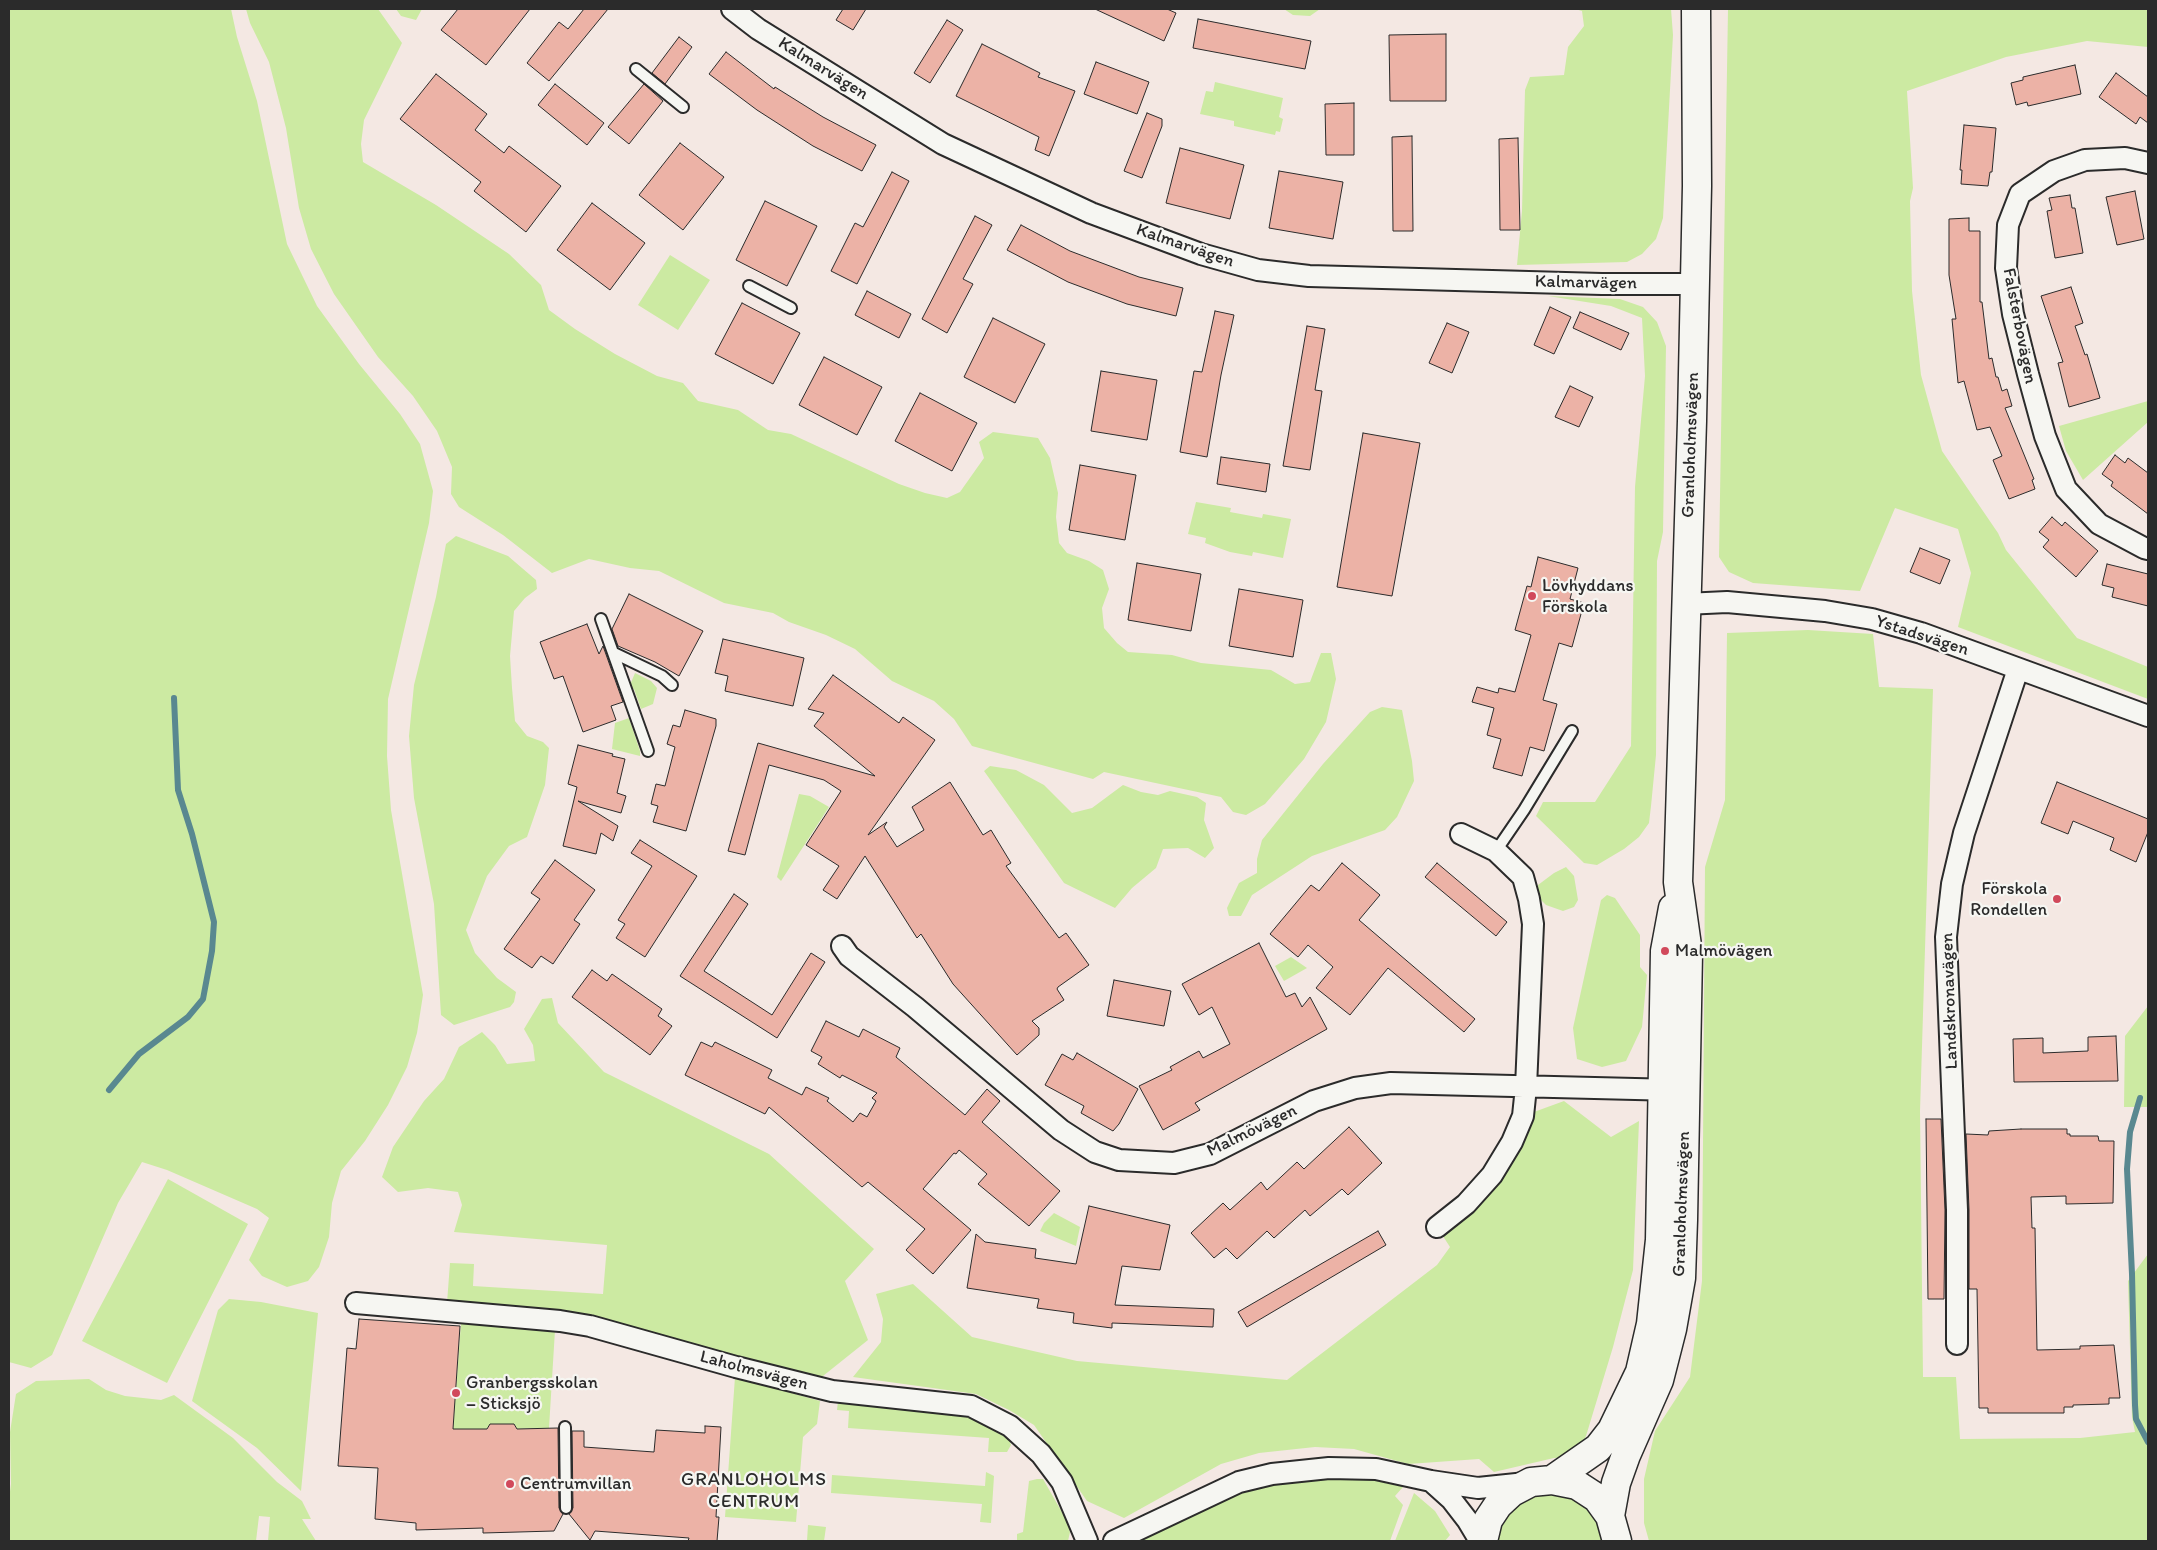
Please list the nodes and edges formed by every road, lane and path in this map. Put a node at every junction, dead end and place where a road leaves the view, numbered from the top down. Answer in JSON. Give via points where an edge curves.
{"nodes":[{"id":1,"x":732,"y":9,"type":"edge"},
{"id":2,"x":1696,"y":9,"type":"edge"},
{"id":3,"x":636,"y":69,"type":"dead end"},
{"id":4,"x":683,"y":107,"type":"dead end"},
{"id":5,"x":2148,"y":163,"type":"edge"},
{"id":6,"x":1695,"y":284,"type":"junction"},
{"id":7,"x":750,"y":286,"type":"dead end"},
{"id":8,"x":791,"y":308,"type":"dead end"},
{"id":9,"x":2148,"y":549,"type":"edge"},
{"id":10,"x":1685,"y":604,"type":"junction"},
{"id":11,"x":601,"y":619,"type":"dead end"},
{"id":12,"x":614,"y":653,"type":"junction"},
{"id":13,"x":2018,"y":670,"type":"junction"},
{"id":14,"x":672,"y":685,"type":"dead end"},
{"id":15,"x":2148,"y":716,"type":"edge"},
{"id":16,"x":1572,"y":731,"type":"dead end"},
{"id":17,"x":648,"y":751,"type":"dead end"},
{"id":18,"x":1461,"y":834,"type":"dead end"},
{"id":19,"x":1496,"y":850,"type":"junction"},
{"id":20,"x":842,"y":946,"type":"dead end"},
{"id":21,"x":1526,"y":1087,"type":"junction"},
{"id":22,"x":1674,"y":1090,"type":"junction"},
{"id":23,"x":1437,"y":1227,"type":"dead end"},
{"id":24,"x":356,"y":1303,"type":"dead end"},
{"id":25,"x":1957,"y":1344,"type":"dead end"},
{"id":26,"x":565,"y":1427,"type":"dead end"},
{"id":27,"x":1431,"y":1481,"type":"junction"},
{"id":28,"x":1541,"y":1481,"type":"junction"},
{"id":29,"x":566,"y":1508,"type":"dead end"},
{"id":30,"x":1616,"y":1535,"type":"edge"},
{"id":31,"x":1087,"y":1541,"type":"edge"},
{"id":32,"x":1114,"y":1541,"type":"edge"},
{"id":33,"x":1481,"y":1541,"type":"edge"}],
"edges":[{"from":1,"to":6,"type":"street","name":"Kalmarvägen","via":[[766,34],[943,144],[1091,213],[1210,257],[1258,270],[1308,276]]},
{"from":2,"to":6,"type":"street","name":"Granloholmsvägen"},
{"from":3,"to":4,"type":"lane"},
{"from":5,"to":9,"type":"street","name":"Falsterbovägen","via":[[2125,158],[2085,160],[2054,170],[2020,194],[2008,225],[2006,268],[2028,374],[2045,436],[2066,489],[2099,524]]},
{"from":6,"to":10,"type":"street","name":"Granloholmsvägen"},
{"from":7,"to":8,"type":"lane"},
{"from":10,"to":13,"type":"street","name":"Ystadsvägen","via":[[1727,602],[1872,619],[1921,633]]},
{"from":10,"to":22,"type":"street","name":"Granloholmsvägen","via":[[1678,882],[1688,953]]},
{"from":11,"to":12,"type":"lane"},
{"from":12,"to":14,"type":"lane","via":[[662,676]]},
{"from":12,"to":17,"type":"lane"},
{"from":13,"to":15,"type":"street","name":"Ystadsvägen"},
{"from":13,"to":25,"type":"street","name":"Landskronavägen","via":[[1964,833],[1952,884],[1946,937],[1956,1201]]},
{"from":16,"to":19,"type":"lane"},
{"from":18,"to":19,"type":"street"},
{"from":19,"to":21,"type":"street","via":[[1523,877],[1529,899],[1532,924]]},
{"from":20,"to":21,"type":"street","name":"Malmövägen","via":[[850,956],[1061,1130],[1095,1152],[1119,1160],[1174,1162],[1210,1154],[1314,1101],[1355,1088],[1392,1083]]},
{"from":21,"to":22,"type":"street","name":"Malmövägen"},
{"from":21,"to":23,"type":"street","via":[[1523,1116],[1492,1175],[1466,1204]]},
{"from":22,"to":28,"type":"street","name":"Granloholmsvägen","via":[[1651,1324],[1640,1372],[1612,1430],[1598,1448]]},
{"from":22,"to":30,"type":"street","name":"Granloholmsvägen","via":[[1681,1278],[1659,1380],[1616,1483]]},
{"from":24,"to":31,"type":"street","name":"Laholmsvägen","via":[[590,1326],[832,1391],[971,1406],[1010,1426],[1040,1454],[1062,1482]]},
{"from":26,"to":29,"type":"lane"},
{"from":27,"to":28,"type":"street","via":[[1478,1488]]},
{"from":27,"to":32,"type":"street","via":[[1376,1469],[1329,1468],[1272,1474],[1239,1482]]},
{"from":27,"to":33,"type":"street","via":[[1451,1499]]},
{"from":28,"to":30,"type":"street","via":[[1565,1481],[1587,1491],[1596,1498]]},
{"from":28,"to":33,"type":"street","name":"Granloholmsvägen","via":[[1512,1492],[1498,1505],[1488,1520]]}]}
